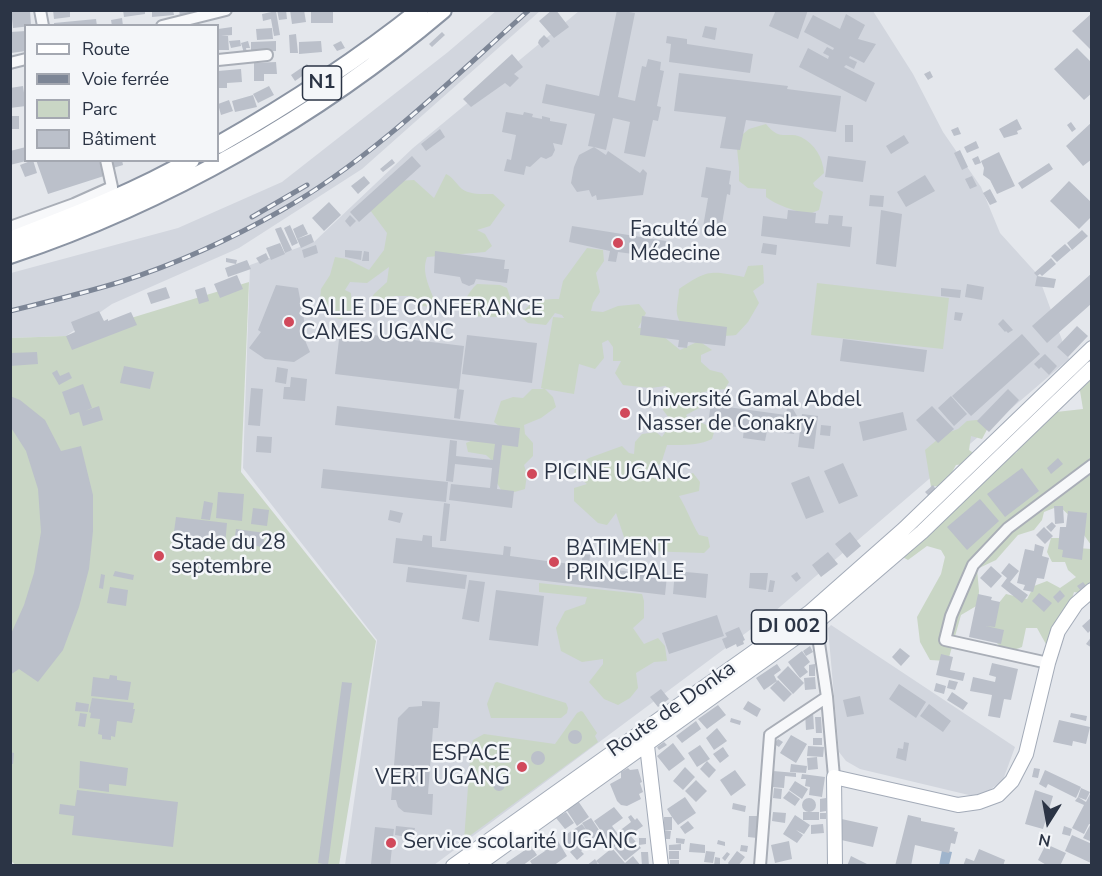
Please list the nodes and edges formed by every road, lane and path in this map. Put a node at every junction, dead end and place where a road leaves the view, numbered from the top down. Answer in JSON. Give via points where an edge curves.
{"nodes":[{"id":1,"x":420,"y":10,"type":"edge"},
{"id":2,"x":443,"y":10,"type":"edge"},
{"id":3,"x":224,"y":11,"type":"edge"},
{"id":4,"x":170,"y":24,"type":"edge"},
{"id":5,"x":267,"y":55,"type":"dead end"},
{"id":6,"x":219,"y":60,"type":"edge"},
{"id":7,"x":219,"y":142,"type":"edge"},
{"id":8,"x":106,"y":162,"type":"edge"},
{"id":9,"x":168,"y":162,"type":"edge"},
{"id":10,"x":188,"y":162,"type":"edge"},
{"id":11,"x":112,"y":187,"type":"junction"},
{"id":12,"x":10,"y":227,"type":"edge"},
{"id":13,"x":10,"y":240,"type":"edge"},
{"id":14,"x":10,"y":255,"type":"edge"},
{"id":15,"x":1092,"y":348,"type":"edge"},
{"id":16,"x":1092,"y":368,"type":"edge"},
{"id":17,"x":1092,"y":465,"type":"edge"},
{"id":18,"x":1092,"y":590,"type":"edge"},
{"id":19,"x":816,"y":623,"type":"junction"},
{"id":20,"x":1048,"y":663,"type":"junction"},
{"id":21,"x":827,"y":697,"type":"junction"},
{"id":22,"x":645,"y":729,"type":"junction"},
{"id":23,"x":647,"y":744,"type":"junction"},
{"id":24,"x":834,"y":777,"type":"junction"},
{"id":25,"x":453,"y":866,"type":"edge"},
{"id":26,"x":476,"y":866,"type":"edge"},
{"id":27,"x":661,"y":866,"type":"edge"},
{"id":28,"x":760,"y":866,"type":"edge"},
{"id":29,"x":835,"y":866,"type":"edge"}],
"edges":[{"from":1,"to":7,"type":"highway","number":"N1","via":[[325,81]]},
{"from":2,"to":14,"type":"highway","number":"N1","via":[[343,88],[210,168],[120,213]]},
{"from":3,"to":4,"type":"street"},
{"from":5,"to":6,"type":"street"},
{"from":8,"to":11,"type":"street"},
{"from":9,"to":11,"type":"highway"},
{"from":10,"to":13,"type":"highway","via":[[83,212]]},
{"from":11,"to":12,"type":"street"},
{"from":15,"to":22,"type":"main road","name":"Route de Donka","number":"DI 002","via":[[853,576],[810,612]]},
{"from":16,"to":19,"type":"main road","name":"Route de Donka","number":"DI 002","via":[[922,532]]},
{"from":17,"to":20,"type":"street","via":[[1008,528],[974,565],[951,616],[945,640]]},
{"from":18,"to":20,"type":"main road","via":[[1076,604],[1058,631]]},
{"from":19,"to":21,"type":"street"},
{"from":19,"to":23,"type":"main road","name":"Route de Donka","number":"DI 002"},
{"from":20,"to":24,"type":"main road","via":[[1026,754],[1012,781],[998,795],[958,804]]},
{"from":21,"to":24,"type":"street"},
{"from":21,"to":28,"type":"street","via":[[770,735]]},
{"from":22,"to":23,"type":"main road"},
{"from":22,"to":25,"type":"main road","name":"Route de Donka","number":"DI 002"},
{"from":23,"to":26,"type":"main road","name":"Route de Donka","number":"DI 002"},
{"from":23,"to":27,"type":"main road"},
{"from":24,"to":29,"type":"main road"}]}
